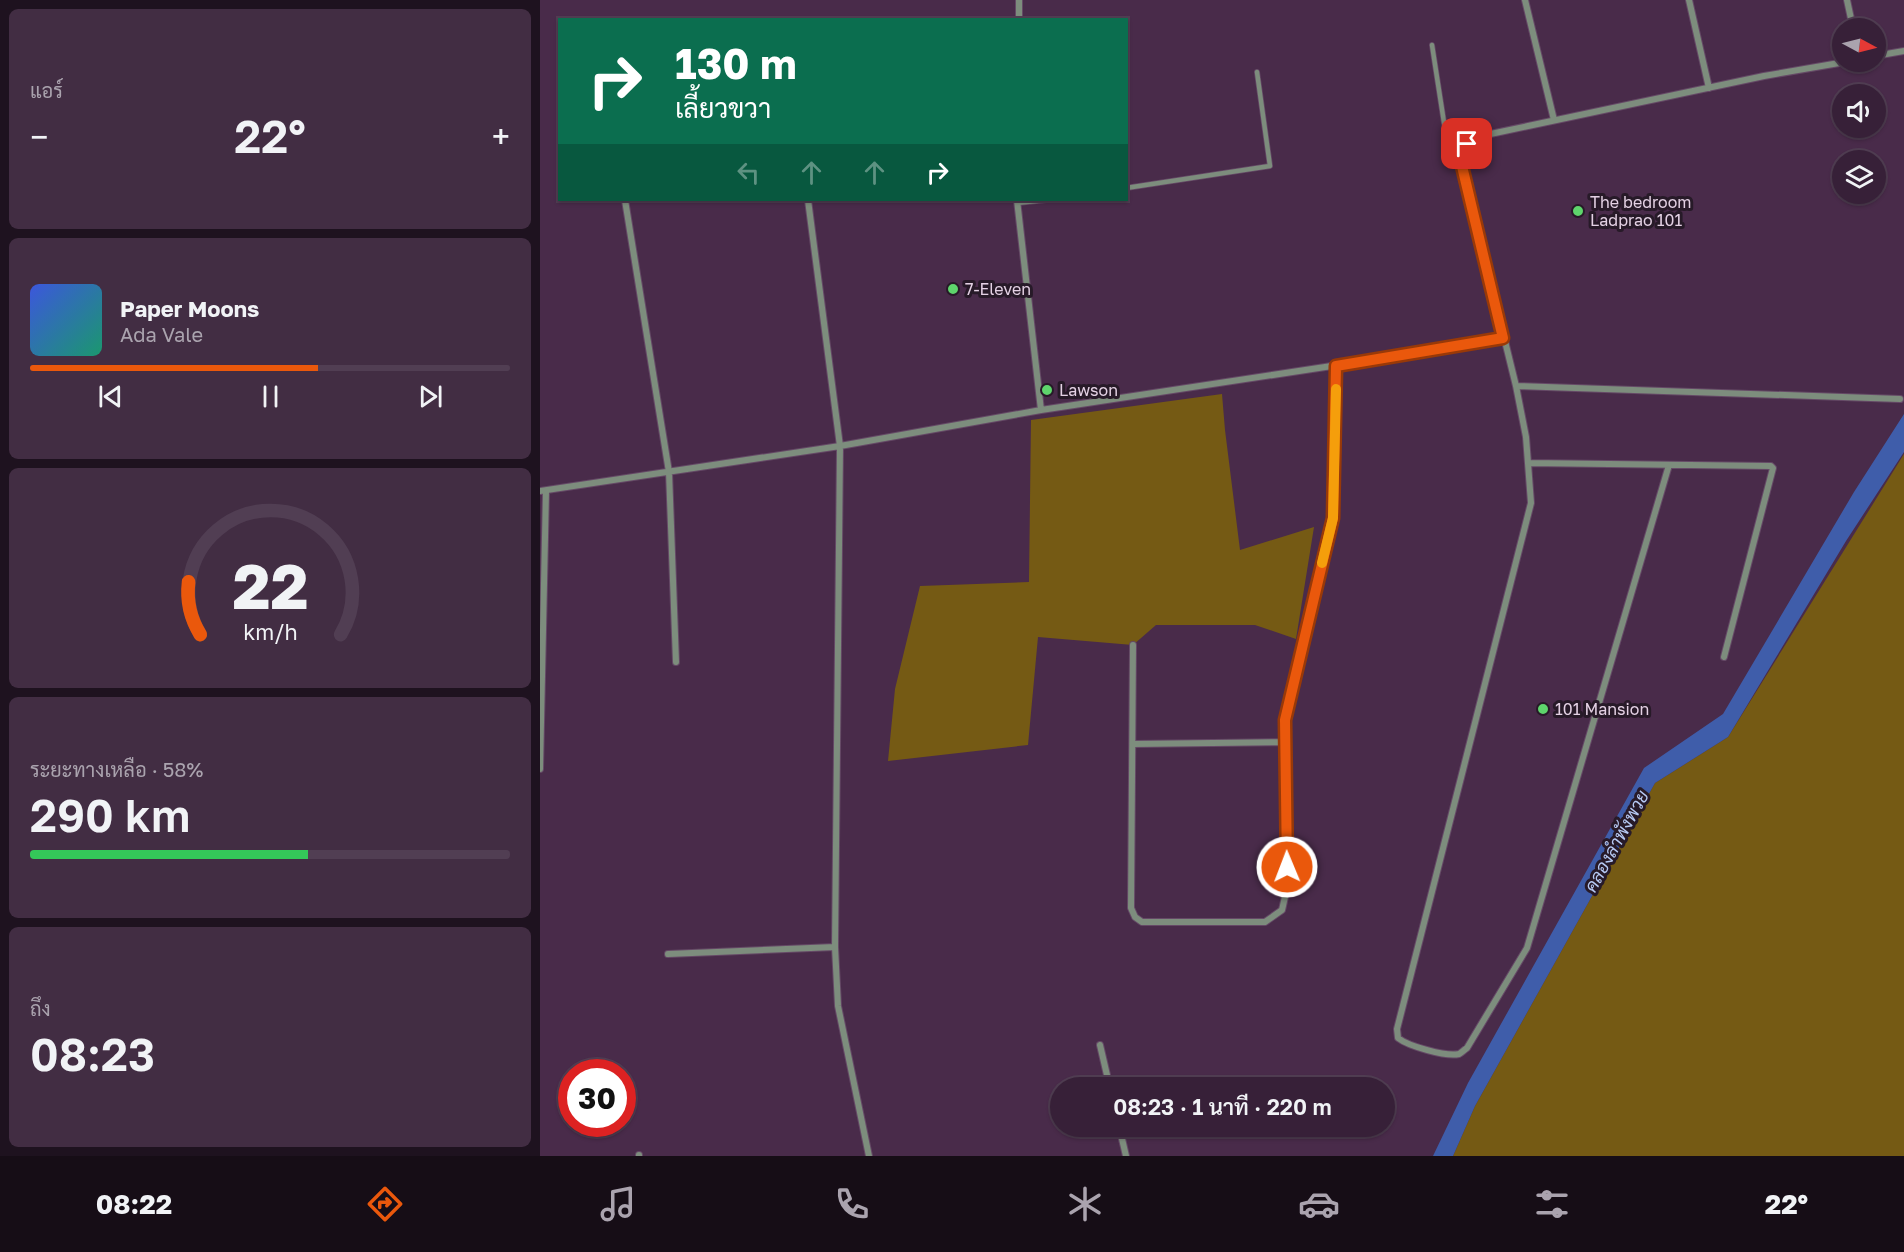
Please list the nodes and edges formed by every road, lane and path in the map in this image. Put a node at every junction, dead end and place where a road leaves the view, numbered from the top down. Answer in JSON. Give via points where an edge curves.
{"nodes":[{"id":1,"x":1019,"y":0,"type":"edge"},
{"id":2,"x":1525,"y":0,"type":"edge"},
{"id":3,"x":1689,"y":0,"type":"edge"},
{"id":4,"x":1847,"y":0,"type":"edge"},
{"id":5,"x":1018,"y":18,"type":"edge"},
{"id":6,"x":1851,"y":18,"type":"edge"},
{"id":7,"x":1432,"y":45,"type":"dead end"},
{"id":8,"x":1904,"y":51,"type":"edge"},
{"id":9,"x":1886,"y":54,"type":"edge"},
{"id":10,"x":1832,"y":64,"type":"edge"},
{"id":11,"x":1257,"y":72,"type":"dead end"},
{"id":12,"x":1709,"y":88,"type":"junction"},
{"id":13,"x":1554,"y":120,"type":"junction"},
{"id":14,"x":1476,"y":139,"type":"junction"},
{"id":15,"x":1128,"y":188,"type":"edge"},
{"id":16,"x":625,"y":201,"type":"edge"},
{"id":17,"x":808,"y":201,"type":"edge"},
{"id":18,"x":1017,"y":201,"type":"edge"},
{"id":19,"x":1503,"y":338,"type":"junction"},
{"id":20,"x":1336,"y":366,"type":"junction"},
{"id":21,"x":1516,"y":386,"type":"junction"},
{"id":22,"x":1900,"y":399,"type":"dead end"},
{"id":23,"x":1041,"y":410,"type":"junction"},
{"id":24,"x":840,"y":446,"type":"junction"},
{"id":25,"x":1528,"y":464,"type":"junction"},
{"id":26,"x":1670,"y":465,"type":"junction"},
{"id":27,"x":669,"y":472,"type":"junction"},
{"id":28,"x":543,"y":491,"type":"edge"},
{"id":29,"x":1133,"y":645,"type":"dead end"},
{"id":30,"x":1724,"y":657,"type":"dead end"},
{"id":31,"x":676,"y":662,"type":"dead end"},
{"id":32,"x":1286,"y":742,"type":"junction"},
{"id":33,"x":1133,"y":744,"type":"junction"},
{"id":34,"x":540,"y":769,"type":"edge"},
{"id":35,"x":835,"y":947,"type":"junction"},
{"id":36,"x":668,"y":954,"type":"dead end"},
{"id":37,"x":1100,"y":1045,"type":"dead end"},
{"id":38,"x":1107,"y":1077,"type":"edge"},
{"id":39,"x":1122,"y":1137,"type":"edge"},
{"id":40,"x":869,"y":1156,"type":"edge"},
{"id":41,"x":1126,"y":1156,"type":"edge"}],
"edges":[{"from":1,"to":5,"type":"street"},
{"from":2,"to":13,"type":"street"},
{"from":3,"to":12,"type":"street"},
{"from":4,"to":6,"type":"street"},
{"from":7,"to":14,"type":"lane","via":[[1447,142]]},
{"from":8,"to":9,"type":"street"},
{"from":10,"to":12,"type":"street"},
{"from":11,"to":15,"type":"lane","via":[[1270,166]]},
{"from":12,"to":13,"type":"street"},
{"from":13,"to":14,"type":"street"},
{"from":14,"to":19,"type":"street","via":[[1467,144],[1461,162]]},
{"from":16,"to":27,"type":"street"},
{"from":17,"to":24,"type":"street"},
{"from":18,"to":23,"type":"street"},
{"from":19,"to":20,"type":"street"},
{"from":19,"to":21,"type":"street"},
{"from":20,"to":23,"type":"street"},
{"from":20,"to":32,"type":"street","via":[[1333,518],[1285,720]]},
{"from":21,"to":22,"type":"street"},
{"from":21,"to":25,"type":"street"},
{"from":23,"to":24,"type":"street"},
{"from":24,"to":27,"type":"street"},
{"from":24,"to":35,"type":"street"},
{"from":25,"to":26,"type":"street"},
{"from":25,"to":26,"type":"street","via":[[1531,503],[1397,1029],[1398,1038],[1405,1043],[1447,1054],[1460,1054],[1467,1048],[1527,948]]},
{"from":26,"to":30,"type":"street","via":[[1773,468]]},
{"from":27,"to":28,"type":"street"},
{"from":27,"to":31,"type":"street"},
{"from":28,"to":34,"type":"street"},
{"from":29,"to":33,"type":"street"},
{"from":32,"to":33,"type":"street"},
{"from":32,"to":33,"type":"street","via":[[1287,888],[1282,910],[1265,922],[1142,922],[1135,917],[1131,908]]},
{"from":35,"to":36,"type":"street"},
{"from":35,"to":40,"type":"street","via":[[838,1005]]},
{"from":37,"to":38,"type":"street"},
{"from":39,"to":41,"type":"street"}]}
